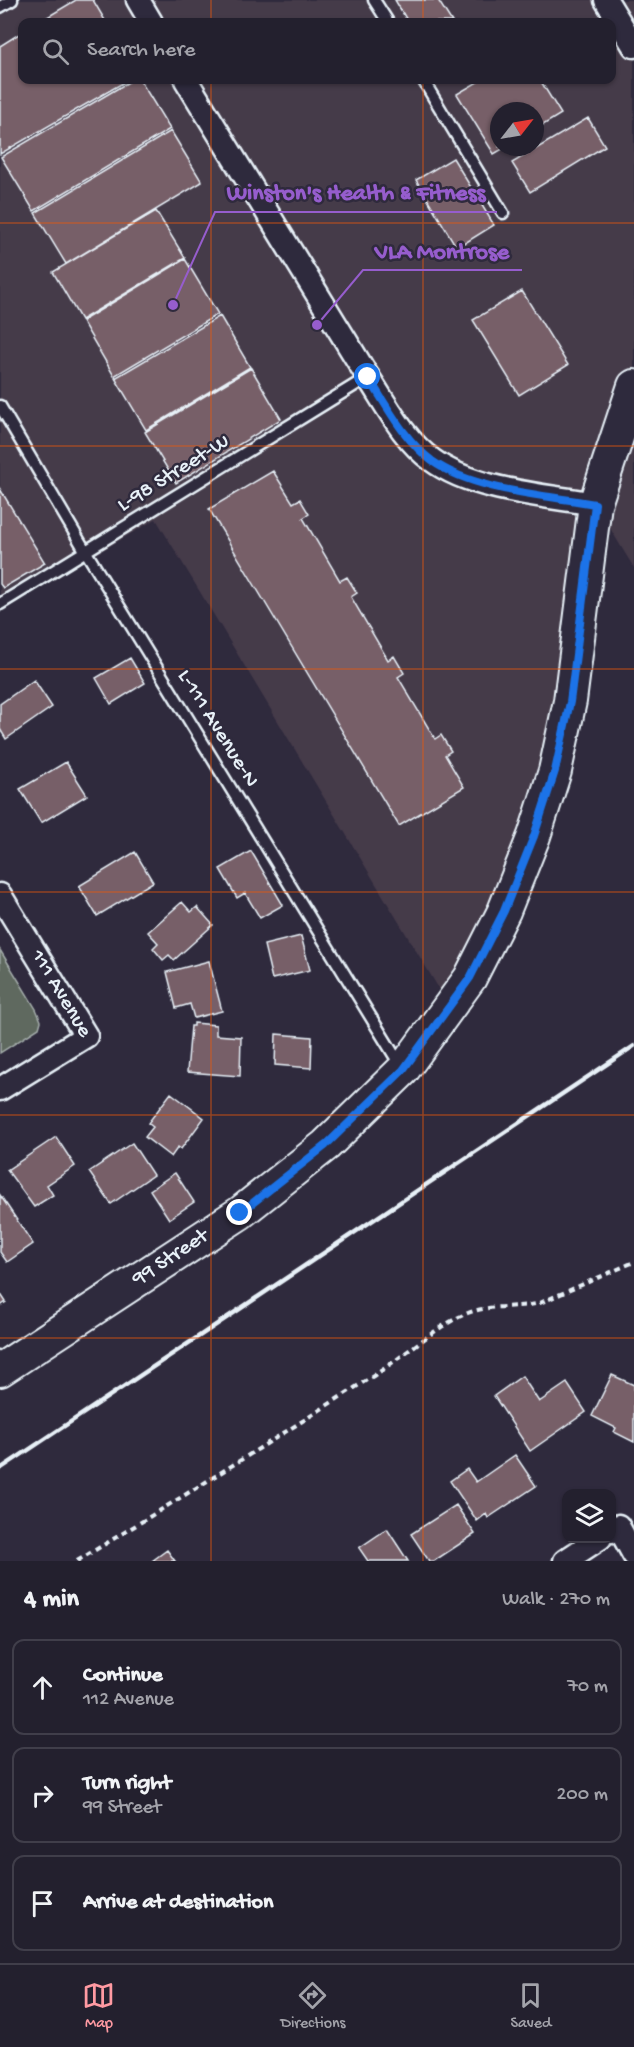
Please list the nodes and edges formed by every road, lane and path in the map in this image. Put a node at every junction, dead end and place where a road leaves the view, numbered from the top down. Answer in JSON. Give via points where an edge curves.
{"nodes":[{"id":1,"x":12,"y":0,"type":"edge"},
{"id":2,"x":138,"y":0,"type":"edge"},
{"id":3,"x":375,"y":0,"type":"edge"},
{"id":4,"x":606,"y":0,"type":"edge"},
{"id":5,"x":0,"y":7,"type":"edge"},
{"id":6,"x":149,"y":18,"type":"edge"},
{"id":7,"x":386,"y":18,"type":"edge"},
{"id":8,"x":634,"y":46,"type":"edge"},
{"id":9,"x":188,"y":84,"type":"edge"},
{"id":10,"x":425,"y":84,"type":"edge"},
{"id":11,"x":503,"y":213,"type":"dead end"},
{"id":12,"x":368,"y":377,"type":"junction"},
{"id":13,"x":634,"y":386,"type":"edge"},
{"id":14,"x":0,"y":406,"type":"edge"},
{"id":15,"x":595,"y":504,"type":"junction"},
{"id":16,"x":86,"y":552,"type":"junction"},
{"id":17,"x":0,"y":604,"type":"edge"},
{"id":18,"x":0,"y":895,"type":"edge"},
{"id":19,"x":403,"y":1070,"type":"junction"},
{"id":20,"x":0,"y":1089,"type":"edge"},
{"id":21,"x":634,"y":1262,"type":"edge"},
{"id":22,"x":0,"y":1370,"type":"edge"},
{"id":23,"x":616,"y":1538,"type":"edge"},
{"id":24,"x":593,"y":1543,"type":"edge"},
{"id":25,"x":634,"y":1555,"type":"edge"},
{"id":26,"x":76,"y":1561,"type":"edge"},
{"id":27,"x":565,"y":1561,"type":"edge"}],
"edges":[{"from":1,"to":5,"type":"lane"},
{"from":2,"to":6,"type":"street"},
{"from":3,"to":7,"type":"lane"},
{"from":4,"to":8,"type":"street"},
{"from":9,"to":12,"type":"street"},
{"from":10,"to":11,"type":"lane"},
{"from":12,"to":15,"type":"street","via":[[414,444],[433,461],[488,486]]},
{"from":12,"to":16,"type":"lane","name":"L-98 Street-W"},
{"from":13,"to":15,"type":"main road","name":"99 Street"},
{"from":14,"to":16,"type":"lane","name":"L-111 Avenue-N"},
{"from":15,"to":19,"type":"main road","name":"99 Street","via":[[570,702],[555,771],[534,836],[504,911],[470,978]]},
{"from":16,"to":17,"type":"lane","name":"L-98 Street-W"},
{"from":16,"to":19,"type":"lane","name":"L-111 Avenue-N"},
{"from":18,"to":20,"type":"street","name":"111 Avenue","via":[[86,1036]]},
{"from":19,"to":22,"type":"main road","name":"99 Street","via":[[326,1145],[240,1213]]},
{"from":21,"to":26,"type":"path","via":[[540,1303],[469,1312],[450,1322],[372,1377]]},
{"from":23,"to":25,"type":"street"},
{"from":24,"to":27,"type":"street"}]}
